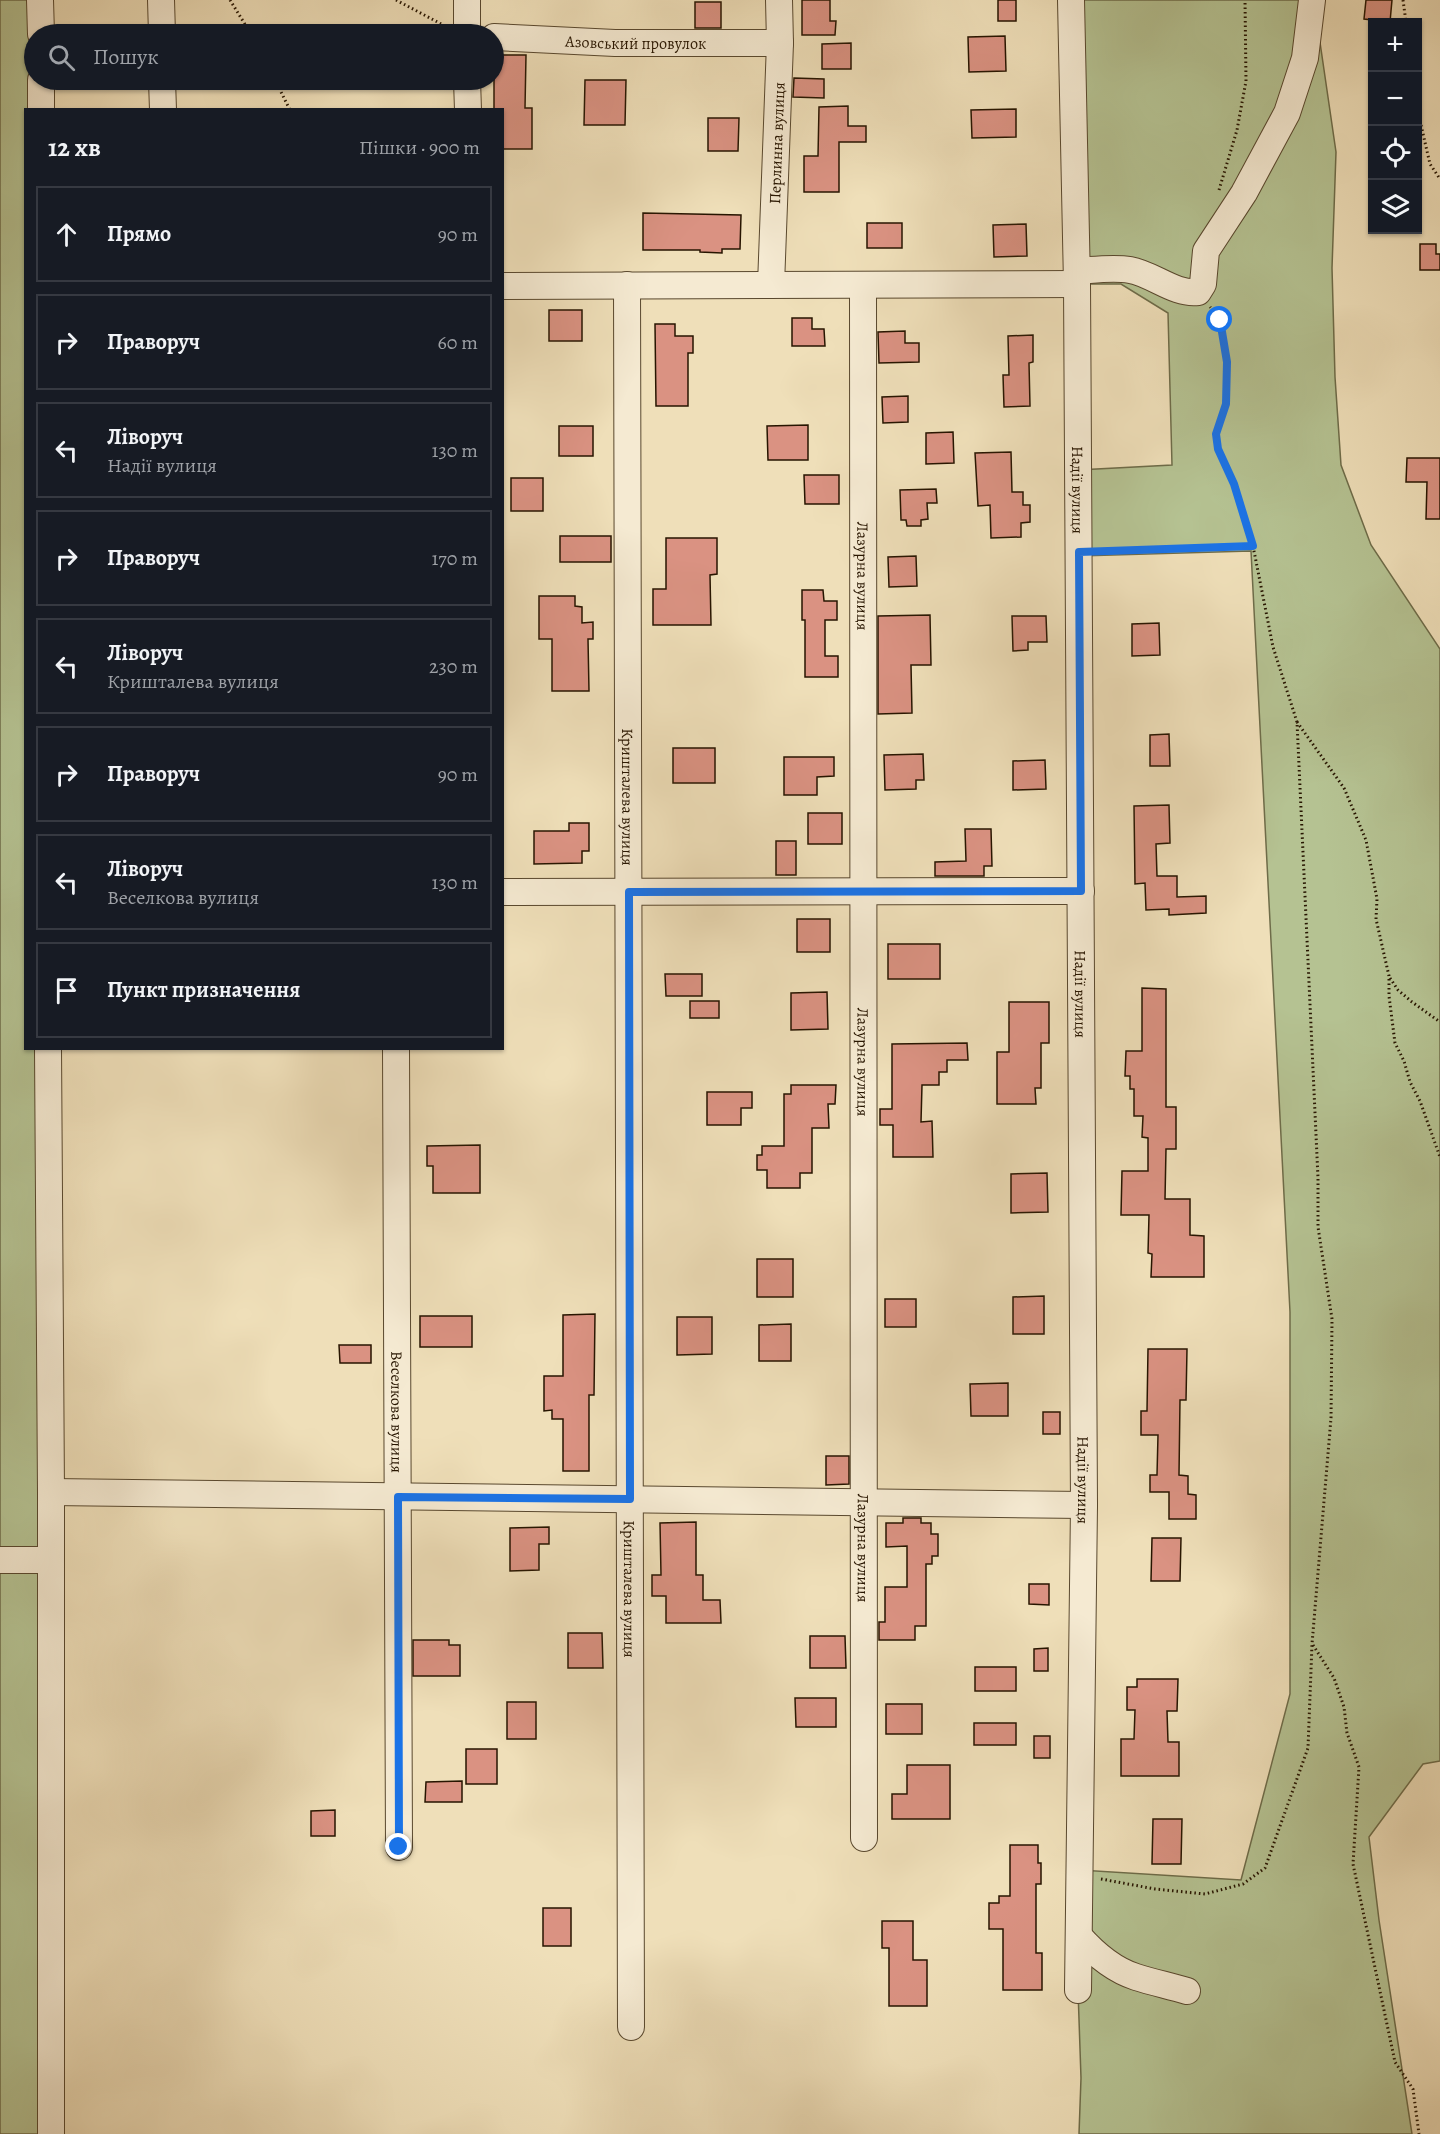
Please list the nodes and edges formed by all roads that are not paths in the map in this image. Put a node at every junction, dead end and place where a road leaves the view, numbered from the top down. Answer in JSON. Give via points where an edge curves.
{"nodes":[{"id":1,"x":40,"y":0,"type":"edge"},
{"id":2,"x":161,"y":0,"type":"edge"},
{"id":3,"x":467,"y":0,"type":"edge"},
{"id":4,"x":778,"y":0,"type":"edge"},
{"id":5,"x":1071,"y":0,"type":"edge"},
{"id":6,"x":1312,"y":0,"type":"edge"},
{"id":7,"x":41,"y":24,"type":"edge"},
{"id":8,"x":162,"y":24,"type":"edge"},
{"id":9,"x":462,"y":24,"type":"edge"},
{"id":10,"x":504,"y":37,"type":"edge"},
{"id":11,"x":780,"y":43,"type":"junction"},
{"id":12,"x":41,"y":90,"type":"edge"},
{"id":13,"x":162,"y":90,"type":"edge"},
{"id":14,"x":467,"y":90,"type":"edge"},
{"id":15,"x":41,"y":108,"type":"edge"},
{"id":16,"x":163,"y":108,"type":"edge"},
{"id":17,"x":468,"y":108,"type":"edge"},
{"id":18,"x":1077,"y":277,"type":"junction"},
{"id":19,"x":627,"y":285,"type":"junction"},
{"id":20,"x":771,"y":285,"type":"junction"},
{"id":21,"x":863,"y":285,"type":"junction"},
{"id":22,"x":504,"y":286,"type":"edge"},
{"id":23,"x":864,"y":891,"type":"junction"},
{"id":24,"x":1081,"y":891,"type":"junction"},
{"id":25,"x":504,"y":892,"type":"edge"},
{"id":26,"x":629,"y":892,"type":"junction"},
{"id":27,"x":48,"y":1050,"type":"edge"},
{"id":28,"x":396,"y":1050,"type":"edge"},
{"id":29,"x":51,"y":1492,"type":"junction"},
{"id":30,"x":398,"y":1497,"type":"junction"},
{"id":31,"x":630,"y":1499,"type":"junction"},
{"id":32,"x":864,"y":1502,"type":"junction"},
{"id":33,"x":1084,"y":1505,"type":"junction"},
{"id":34,"x":0,"y":1560,"type":"edge"},
{"id":35,"x":51,"y":1560,"type":"junction"},
{"id":36,"x":864,"y":1838,"type":"dead end"},
{"id":37,"x":399,"y":1847,"type":"dead end"},
{"id":38,"x":1079,"y":1936,"type":"junction"},
{"id":39,"x":1078,"y":1990,"type":"dead end"},
{"id":40,"x":1187,"y":1990,"type":"dead end"},
{"id":41,"x":631,"y":2027,"type":"dead end"},
{"id":42,"x":51,"y":2134,"type":"edge"}],
"edges":[{"from":1,"to":7,"type":"street"},
{"from":2,"to":8,"type":"street"},
{"from":3,"to":9,"type":"street"},
{"from":4,"to":11,"type":"street","name":"Перлинна вулиця"},
{"from":5,"to":18,"type":"street","name":"Надії вулиця"},
{"from":6,"to":18,"type":"street","via":[[1305,58],[1287,113],[1244,193],[1206,250],[1203,285],[1198,292],[1188,293],[1128,270]]},
{"from":10,"to":11,"type":"street","name":"Азовський провулок","via":[[615,43]]},
{"from":11,"to":20,"type":"street","name":"Перлинна вулиця"},
{"from":12,"to":15,"type":"street"},
{"from":13,"to":16,"type":"street"},
{"from":14,"to":17,"type":"street"},
{"from":18,"to":21,"type":"street"},
{"from":18,"to":24,"type":"street","name":"Надії вулиця"},
{"from":19,"to":20,"type":"street"},
{"from":19,"to":22,"type":"street"},
{"from":19,"to":26,"type":"street","name":"Кришталева вулиця"},
{"from":20,"to":21,"type":"street"},
{"from":21,"to":23,"type":"street","name":"Лазурна вулиця"},
{"from":23,"to":24,"type":"street"},
{"from":23,"to":26,"type":"street"},
{"from":23,"to":32,"type":"street","name":"Лазурна вулиця"},
{"from":24,"to":33,"type":"street","name":"Надії вулиця"},
{"from":25,"to":26,"type":"street"},
{"from":26,"to":31,"type":"street","name":"Кришталева вулиця"},
{"from":27,"to":29,"type":"street"},
{"from":28,"to":30,"type":"street","name":"Веселкова вулиця"},
{"from":29,"to":30,"type":"street"},
{"from":29,"to":35,"type":"street"},
{"from":30,"to":31,"type":"street"},
{"from":30,"to":37,"type":"street","name":"Веселкова вулиця"},
{"from":31,"to":32,"type":"street"},
{"from":31,"to":41,"type":"street","name":"Кришталева вулиця"},
{"from":32,"to":33,"type":"street"},
{"from":32,"to":36,"type":"street","name":"Лазурна вулиця"},
{"from":33,"to":38,"type":"street","name":"Надії вулиця"},
{"from":34,"to":35,"type":"street"},
{"from":35,"to":42,"type":"street"},
{"from":38,"to":39,"type":"street","name":"Надії вулиця"},
{"from":38,"to":40,"type":"street","via":[[1092,1951],[1135,1977]]}]}
